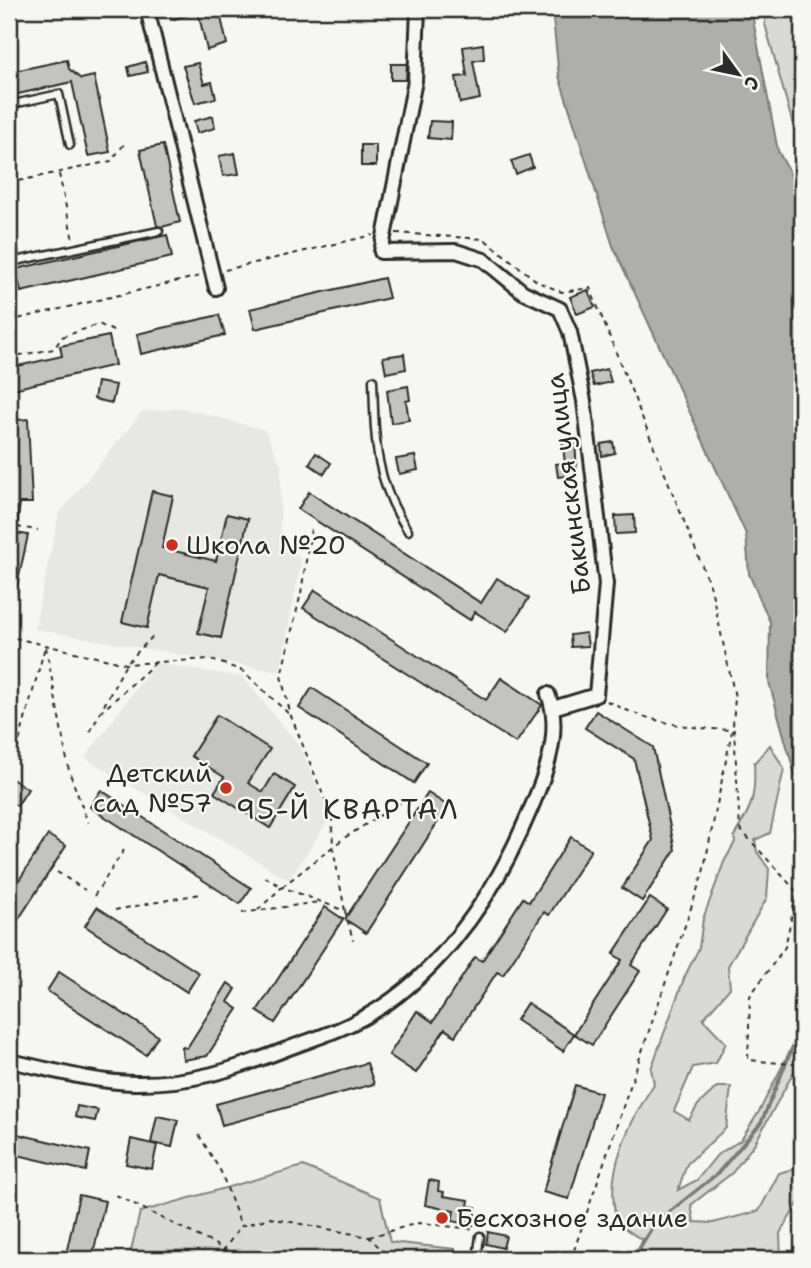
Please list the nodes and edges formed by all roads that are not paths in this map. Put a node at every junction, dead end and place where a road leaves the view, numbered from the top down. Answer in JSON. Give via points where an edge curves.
{"nodes":[{"id":1,"x":147,"y":9,"type":"edge"},
{"id":2,"x":418,"y":9,"type":"edge"},
{"id":3,"x":9,"y":105,"type":"edge"},
{"id":4,"x":69,"y":145,"type":"dead end"},
{"id":5,"x":9,"y":230,"type":"edge"},
{"id":6,"x":159,"y":231,"type":"dead end"},
{"id":7,"x":216,"y":288,"type":"dead end"},
{"id":8,"x":373,"y":380,"type":"dead end"},
{"id":9,"x":408,"y":531,"type":"dead end"},
{"id":10,"x":548,"y":694,"type":"dead end"},
{"id":11,"x":553,"y":708,"type":"junction"},
{"id":12,"x":9,"y":1061,"type":"edge"},
{"id":13,"x":481,"y":1236,"type":"road end"},
{"id":14,"x":477,"y":1259,"type":"edge"}],
"edges":[{"from":1,"to":7,"type":"street"},
{"from":2,"to":11,"type":"street","name":"Бакинская улица","via":[[415,80],[381,252],[456,251],[484,260],[523,292],[559,309],[570,331],[584,401],[606,584],[596,695]]},
{"from":3,"to":4,"type":"lane","via":[[59,94]]},
{"from":5,"to":6,"type":"lane","via":[[16,261]]},
{"from":8,"to":9,"type":"lane","via":[[376,456],[392,507]]},
{"from":10,"to":11,"type":"street"},
{"from":11,"to":12,"type":"street","via":[[555,723],[543,783],[500,877],[449,949],[408,986],[355,1022],[225,1073],[187,1081],[113,1082]]},
{"from":13,"to":14,"type":"lane"}]}
